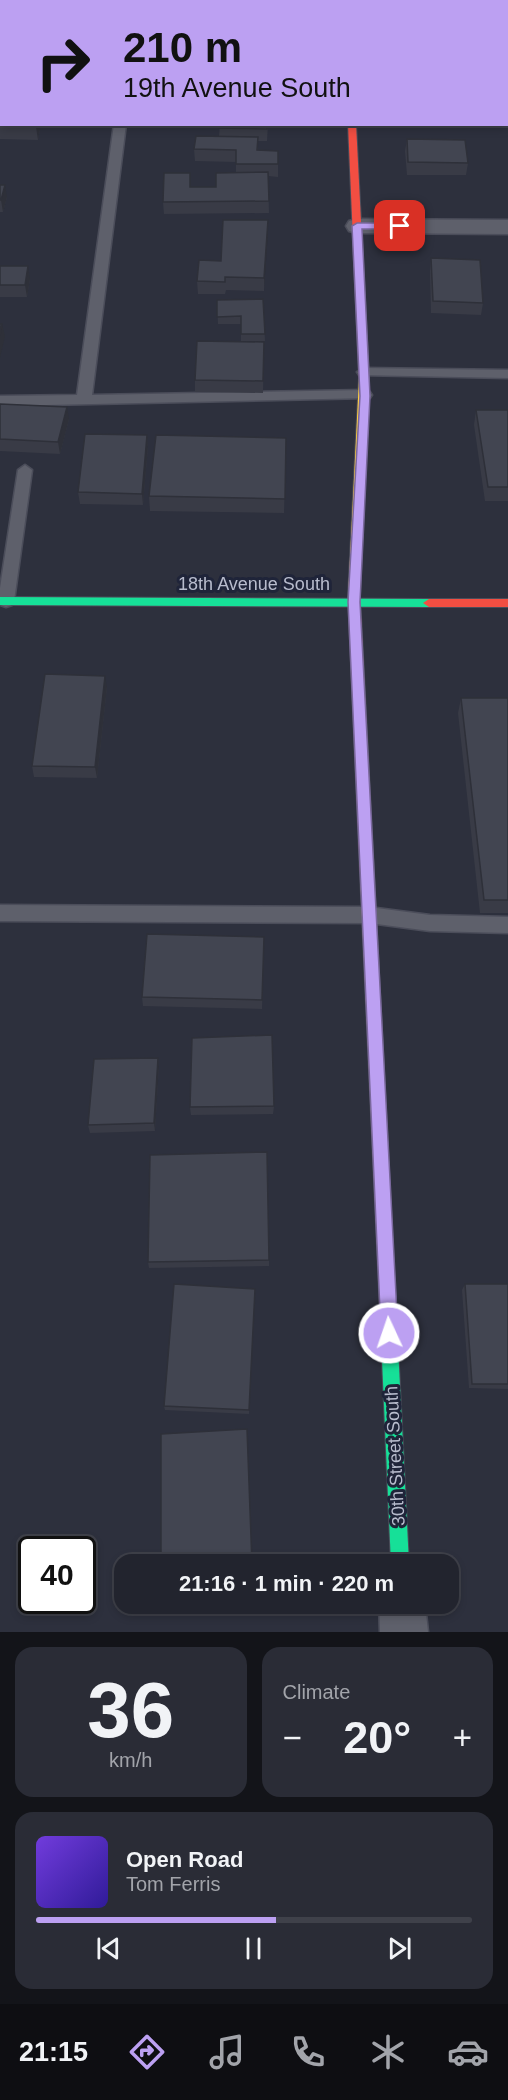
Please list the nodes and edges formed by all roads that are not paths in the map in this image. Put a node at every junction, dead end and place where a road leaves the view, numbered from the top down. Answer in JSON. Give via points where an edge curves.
{"nodes":[{"id":1,"x":120,"y":126,"type":"edge"},
{"id":2,"x":352,"y":126,"type":"edge"},
{"id":3,"x":357,"y":226,"type":"junction"},
{"id":4,"x":508,"y":227,"type":"edge"},
{"id":5,"x":364,"y":372,"type":"junction"},
{"id":6,"x":508,"y":374,"type":"edge"},
{"id":7,"x":365,"y":396,"type":"junction"},
{"id":8,"x":84,"y":399,"type":"junction"},
{"id":9,"x":0,"y":401,"type":"edge"},
{"id":10,"x":25,"y":470,"type":"dead end"},
{"id":11,"x":3,"y":601,"type":"edge"},
{"id":12,"x":354,"y":602,"type":"junction"},
{"id":13,"x":508,"y":603,"type":"edge"},
{"id":14,"x":0,"y":913,"type":"edge"},
{"id":15,"x":369,"y":915,"type":"junction"},
{"id":16,"x":508,"y":926,"type":"edge"},
{"id":17,"x":400,"y":1554,"type":"edge"},
{"id":18,"x":403,"y":1614,"type":"edge"},
{"id":19,"x":404,"y":1632,"type":"edge"}],
"edges":[{"from":1,"to":8,"type":"lane"},
{"from":2,"to":3,"type":"street","name":"30th Street South"},
{"from":3,"to":4,"type":"street"},
{"from":3,"to":5,"type":"street","name":"30th Street South"},
{"from":5,"to":6,"type":"lane"},
{"from":5,"to":7,"type":"street","name":"30th Street South"},
{"from":7,"to":8,"type":"lane"},
{"from":7,"to":12,"type":"street","name":"30th Street South"},
{"from":8,"to":9,"type":"lane"},
{"from":10,"to":11,"type":"lane"},
{"from":11,"to":12,"type":"street","name":"18th Avenue South"},
{"from":12,"to":13,"type":"street","name":"18th Avenue South"},
{"from":12,"to":15,"type":"street","name":"30th Street South"},
{"from":14,"to":15,"type":"lane"},
{"from":15,"to":16,"type":"lane","via":[[430,923]]},
{"from":15,"to":17,"type":"street","name":"30th Street South"},
{"from":18,"to":19,"type":"street"}]}
